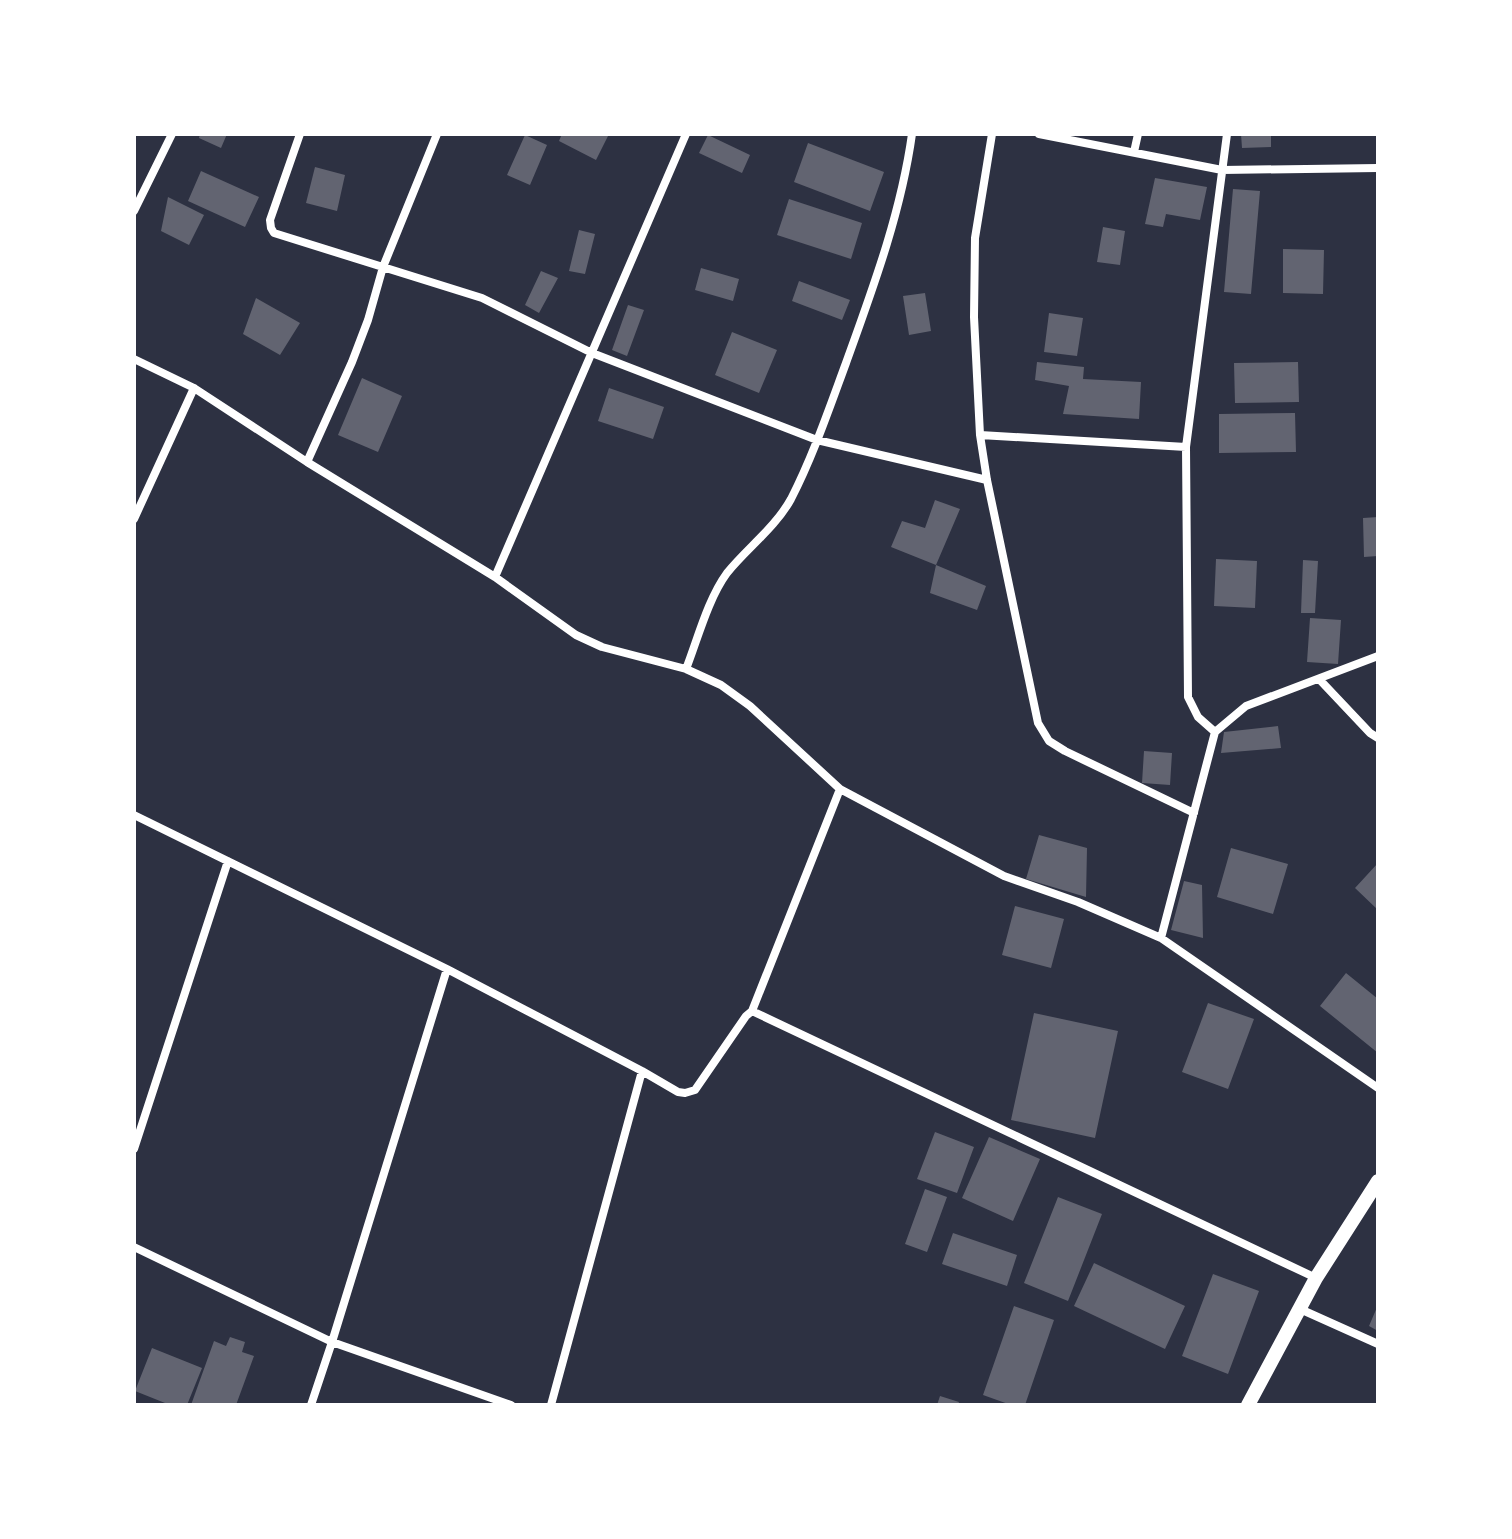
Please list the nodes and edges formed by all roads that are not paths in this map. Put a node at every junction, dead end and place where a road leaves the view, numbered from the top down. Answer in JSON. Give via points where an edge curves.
{"nodes":[{"id":1,"x":172,"y":134,"type":"edge"},
{"id":2,"x":300,"y":134,"type":"edge"},
{"id":3,"x":437,"y":134,"type":"edge"},
{"id":4,"x":686,"y":134,"type":"edge"},
{"id":5,"x":912,"y":134,"type":"edge"},
{"id":6,"x":992,"y":134,"type":"edge"},
{"id":7,"x":1039,"y":134,"type":"edge"},
{"id":8,"x":1138,"y":134,"type":"edge"},
{"id":9,"x":1227,"y":134,"type":"edge"},
{"id":10,"x":1134,"y":152,"type":"junction"},
{"id":11,"x":1378,"y":168,"type":"edge"},
{"id":12,"x":1222,"y":170,"type":"junction"},
{"id":13,"x":134,"y":211,"type":"edge"},
{"id":14,"x":383,"y":267,"type":"junction"},
{"id":15,"x":592,"y":353,"type":"junction"},
{"id":16,"x":134,"y":359,"type":"edge"},
{"id":17,"x":194,"y":388,"type":"junction"},
{"id":18,"x":980,"y":435,"type":"junction"},
{"id":19,"x":817,"y":440,"type":"junction"},
{"id":20,"x":1186,"y":447,"type":"junction"},
{"id":21,"x":307,"y":462,"type":"junction"},
{"id":22,"x":987,"y":480,"type":"junction"},
{"id":23,"x":134,"y":519,"type":"edge"},
{"id":24,"x":495,"y":577,"type":"junction"},
{"id":25,"x":1378,"y":656,"type":"edge"},
{"id":26,"x":686,"y":669,"type":"junction"},
{"id":27,"x":1319,"y":679,"type":"junction"},
{"id":28,"x":1215,"y":732,"type":"junction"},
{"id":29,"x":1378,"y":738,"type":"edge"},
{"id":30,"x":840,"y":789,"type":"junction"},
{"id":31,"x":1194,"y":813,"type":"junction"},
{"id":32,"x":134,"y":815,"type":"edge"},
{"id":33,"x":228,"y":861,"type":"junction"},
{"id":34,"x":1161,"y":938,"type":"junction"},
{"id":35,"x":447,"y":969,"type":"junction"},
{"id":36,"x":752,"y":1011,"type":"junction"},
{"id":37,"x":642,"y":1071,"type":"junction"},
{"id":38,"x":1378,"y":1088,"type":"edge"},
{"id":39,"x":134,"y":1149,"type":"edge"},
{"id":40,"x":1378,"y":1181,"type":"edge"},
{"id":41,"x":134,"y":1247,"type":"edge"},
{"id":42,"x":1316,"y":1278,"type":"junction"},
{"id":43,"x":1300,"y":1309,"type":"junction"},
{"id":44,"x":332,"y":1342,"type":"junction"},
{"id":45,"x":1378,"y":1344,"type":"edge"},
{"id":46,"x":311,"y":1405,"type":"edge"},
{"id":47,"x":511,"y":1405,"type":"edge"},
{"id":48,"x":551,"y":1405,"type":"edge"},
{"id":49,"x":1248,"y":1405,"type":"edge"}],
"edges":[{"from":1,"to":13,"type":"street"},
{"from":2,"to":14,"type":"street","via":[[270,220],[274,233]]},
{"from":3,"to":14,"type":"street"},
{"from":4,"to":15,"type":"street"},
{"from":5,"to":19,"type":"street","via":[[871,294]]},
{"from":6,"to":18,"type":"street","via":[[975,238]]},
{"from":7,"to":10,"type":"street"},
{"from":8,"to":10,"type":"street"},
{"from":9,"to":12,"type":"street"},
{"from":10,"to":12,"type":"street"},
{"from":11,"to":12,"type":"street"},
{"from":12,"to":20,"type":"street"},
{"from":14,"to":15,"type":"street","via":[[482,298]]},
{"from":14,"to":21,"type":"street","via":[[368,320]]},
{"from":15,"to":19,"type":"street"},
{"from":15,"to":24,"type":"street"},
{"from":16,"to":17,"type":"street"},
{"from":17,"to":21,"type":"street"},
{"from":17,"to":23,"type":"street"},
{"from":18,"to":20,"type":"street"},
{"from":18,"to":22,"type":"street"},
{"from":19,"to":22,"type":"street"},
{"from":19,"to":26,"type":"street","via":[[781,515],[717,589]]},
{"from":20,"to":28,"type":"street","via":[[1188,697],[1198,717]]},
{"from":21,"to":24,"type":"street"},
{"from":22,"to":31,"type":"street","via":[[1038,723],[1049,741]]},
{"from":24,"to":26,"type":"street","via":[[576,635]]},
{"from":25,"to":27,"type":"street"},
{"from":26,"to":30,"type":"street","via":[[750,706]]},
{"from":27,"to":28,"type":"street","via":[[1246,706]]},
{"from":27,"to":29,"type":"street"},
{"from":28,"to":31,"type":"street"},
{"from":30,"to":34,"type":"street","via":[[1004,876]]},
{"from":30,"to":36,"type":"street"},
{"from":31,"to":34,"type":"street"},
{"from":32,"to":33,"type":"street"},
{"from":33,"to":35,"type":"street"},
{"from":33,"to":39,"type":"street"},
{"from":34,"to":38,"type":"street"},
{"from":35,"to":37,"type":"street"},
{"from":35,"to":44,"type":"street"},
{"from":36,"to":37,"type":"street","via":[[695,1090],[678,1092]]},
{"from":36,"to":42,"type":"street"},
{"from":37,"to":48,"type":"street"},
{"from":40,"to":42,"type":"street"},
{"from":41,"to":44,"type":"street"},
{"from":42,"to":43,"type":"street"},
{"from":43,"to":45,"type":"street"},
{"from":43,"to":49,"type":"street"},
{"from":44,"to":46,"type":"street"},
{"from":44,"to":47,"type":"street"}]}
